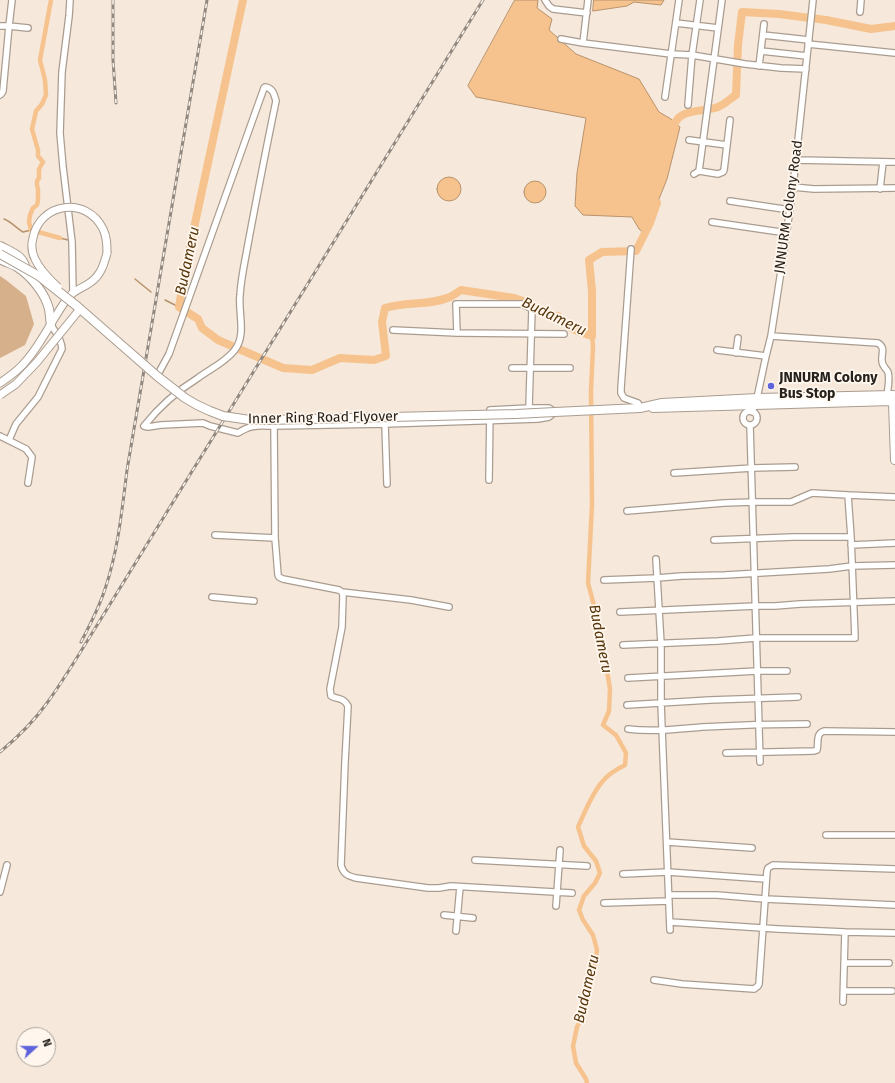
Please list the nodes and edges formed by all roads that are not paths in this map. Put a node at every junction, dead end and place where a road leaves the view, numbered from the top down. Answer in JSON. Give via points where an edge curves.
{"nodes":[{"id":1,"x":12,"y":0,"type":"edge"},
{"id":2,"x":70,"y":0,"type":"edge"},
{"id":3,"x":545,"y":0,"type":"edge"},
{"id":4,"x":588,"y":0,"type":"edge"},
{"id":5,"x":679,"y":0,"type":"edge"},
{"id":6,"x":700,"y":0,"type":"edge"},
{"id":7,"x":722,"y":0,"type":"edge"},
{"id":8,"x":813,"y":0,"type":"edge"},
{"id":9,"x":861,"y":0,"type":"edge"},
{"id":10,"x":860,"y":12,"type":"dead end"},
{"id":11,"x":586,"y":13,"type":"junction"},
{"id":12,"x":676,"y":23,"type":"junction"},
{"id":13,"x":764,"y":24,"type":"dead end"},
{"id":14,"x":0,"y":26,"type":"edge"},
{"id":15,"x":9,"y":26,"type":"junction"},
{"id":16,"x":697,"y":26,"type":"junction"},
{"id":17,"x":28,"y":28,"type":"dead end"},
{"id":18,"x":718,"y":28,"type":"junction"},
{"id":19,"x":763,"y":35,"type":"junction"},
{"id":20,"x":561,"y":39,"type":"dead end"},
{"id":21,"x":808,"y":42,"type":"junction"},
{"id":22,"x":583,"y":43,"type":"junction"},
{"id":23,"x":761,"y":51,"type":"junction"},
{"id":24,"x":895,"y":53,"type":"edge"},
{"id":25,"x":671,"y":54,"type":"junction"},
{"id":26,"x":692,"y":55,"type":"junction"},
{"id":27,"x":807,"y":56,"type":"junction"},
{"id":28,"x":714,"y":59,"type":"junction"},
{"id":29,"x":759,"y":66,"type":"junction"},
{"id":30,"x":806,"y":69,"type":"junction"},
{"id":31,"x":0,"y":95,"type":"edge"},
{"id":32,"x":665,"y":97,"type":"dead end"},
{"id":33,"x":688,"y":105,"type":"dead end"},
{"id":34,"x":730,"y":120,"type":"dead end"},
{"id":35,"x":689,"y":140,"type":"dead end"},
{"id":36,"x":704,"y":142,"type":"junction"},
{"id":37,"x":727,"y":145,"type":"junction"},
{"id":38,"x":796,"y":160,"type":"junction"},
{"id":39,"x":882,"y":162,"type":"junction"},
{"id":40,"x":895,"y":162,"type":"edge"},
{"id":41,"x":793,"y":187,"type":"junction"},
{"id":42,"x":880,"y":188,"type":"junction"},
{"id":43,"x":895,"y":188,"type":"edge"},
{"id":44,"x":730,"y":201,"type":"dead end"},
{"id":45,"x":790,"y":210,"type":"junction"},
{"id":46,"x":712,"y":222,"type":"dead end"},
{"id":47,"x":787,"y":233,"type":"junction"},
{"id":48,"x":0,"y":246,"type":"edge"},
{"id":49,"x":631,"y":249,"type":"dead end"},
{"id":50,"x":0,"y":254,"type":"edge"},
{"id":51,"x":0,"y":259,"type":"edge"},
{"id":52,"x":26,"y":275,"type":"junction"},
{"id":53,"x":74,"y":292,"type":"junction"},
{"id":54,"x":79,"y":308,"type":"junction"},
{"id":55,"x":50,"y":325,"type":"junction"},
{"id":56,"x":393,"y":330,"type":"dead end"},
{"id":57,"x":457,"y":333,"type":"junction"},
{"id":58,"x":564,"y":334,"type":"dead end"},
{"id":59,"x":530,"y":335,"type":"junction"},
{"id":60,"x":771,"y":336,"type":"junction"},
{"id":61,"x":738,"y":338,"type":"dead end"},
{"id":62,"x":717,"y":350,"type":"dead end"},
{"id":63,"x":736,"y":353,"type":"junction"},
{"id":64,"x":766,"y":356,"type":"junction"},
{"id":65,"x":512,"y":368,"type":"dead end"},
{"id":66,"x":530,"y":368,"type":"junction"},
{"id":67,"x":570,"y":368,"type":"dead end"},
{"id":68,"x":157,"y":376,"type":"junction"},
{"id":69,"x":0,"y":383,"type":"edge"},
{"id":70,"x":0,"y":395,"type":"edge"},
{"id":71,"x":891,"y":400,"type":"edge"},
{"id":72,"x":754,"y":405,"type":"junction"},
{"id":73,"x":529,"y":408,"type":"junction"},
{"id":74,"x":640,"y":408,"type":"junction"},
{"id":75,"x":555,"y":412,"type":"junction"},
{"id":76,"x":490,"y":421,"type":"junction"},
{"id":77,"x":385,"y":424,"type":"junction"},
{"id":78,"x":750,"y":425,"type":"junction"},
{"id":79,"x":274,"y":426,"type":"junction"},
{"id":80,"x":0,"y":436,"type":"edge"},
{"id":81,"x":9,"y":440,"type":"junction"},
{"id":82,"x":895,"y":460,"type":"edge"},
{"id":83,"x":795,"y":467,"type":"dead end"},
{"id":84,"x":752,"y":468,"type":"junction"},
{"id":85,"x":674,"y":473,"type":"dead end"},
{"id":86,"x":489,"y":480,"type":"dead end"},
{"id":87,"x":28,"y":482,"type":"dead end"},
{"id":88,"x":387,"y":484,"type":"dead end"},
{"id":89,"x":848,"y":495,"type":"junction"},
{"id":90,"x":895,"y":497,"type":"edge"},
{"id":91,"x":753,"y":502,"type":"junction"},
{"id":92,"x":628,"y":511,"type":"dead end"},
{"id":93,"x":215,"y":535,"type":"dead end"},
{"id":94,"x":851,"y":537,"type":"junction"},
{"id":95,"x":274,"y":538,"type":"junction"},
{"id":96,"x":754,"y":539,"type":"junction"},
{"id":97,"x":714,"y":540,"type":"dead end"},
{"id":98,"x":895,"y":543,"type":"edge"},
{"id":99,"x":851,"y":545,"type":"junction"},
{"id":100,"x":656,"y":558,"type":"dead end"},
{"id":101,"x":895,"y":565,"type":"edge"},
{"id":102,"x":852,"y":566,"type":"junction"},
{"id":103,"x":755,"y":573,"type":"junction"},
{"id":104,"x":657,"y":578,"type":"junction"},
{"id":105,"x":604,"y":580,"type":"dead end"},
{"id":106,"x":342,"y":592,"type":"junction"},
{"id":107,"x":212,"y":597,"type":"dead end"},
{"id":108,"x":254,"y":601,"type":"dead end"},
{"id":109,"x":895,"y":601,"type":"edge"},
{"id":110,"x":853,"y":602,"type":"junction"},
{"id":111,"x":756,"y":606,"type":"junction"},
{"id":112,"x":448,"y":607,"type":"dead end"},
{"id":113,"x":659,"y":610,"type":"junction"},
{"id":114,"x":620,"y":612,"type":"dead end"},
{"id":115,"x":756,"y":638,"type":"junction"},
{"id":116,"x":623,"y":644,"type":"dead end"},
{"id":117,"x":661,"y":644,"type":"junction"},
{"id":118,"x":757,"y":671,"type":"junction"},
{"id":119,"x":787,"y":671,"type":"dead end"},
{"id":120,"x":661,"y":676,"type":"junction"},
{"id":121,"x":628,"y":678,"type":"dead end"},
{"id":122,"x":758,"y":697,"type":"junction"},
{"id":123,"x":798,"y":697,"type":"dead end"},
{"id":124,"x":661,"y":703,"type":"junction"},
{"id":125,"x":627,"y":705,"type":"dead end"},
{"id":126,"x":758,"y":724,"type":"junction"},
{"id":127,"x":806,"y":724,"type":"dead end"},
{"id":128,"x":628,"y":728,"type":"dead end"},
{"id":129,"x":662,"y":730,"type":"junction"},
{"id":130,"x":895,"y":732,"type":"edge"},
{"id":131,"x":759,"y":752,"type":"junction"},
{"id":132,"x":726,"y":753,"type":"dead end"},
{"id":133,"x":760,"y":762,"type":"dead end"},
{"id":134,"x":826,"y":835,"type":"dead end"},
{"id":135,"x":895,"y":835,"type":"edge"},
{"id":136,"x":667,"y":842,"type":"junction"},
{"id":137,"x":752,"y":848,"type":"dead end"},
{"id":138,"x":560,"y":850,"type":"dead end"},
{"id":139,"x":475,"y":860,"type":"dead end"},
{"id":140,"x":559,"y":864,"type":"junction"},
{"id":141,"x":7,"y":865,"type":"dead end"},
{"id":142,"x":587,"y":866,"type":"dead end"},
{"id":143,"x":895,"y":869,"type":"edge"},
{"id":144,"x":668,"y":872,"type":"junction"},
{"id":145,"x":623,"y":874,"type":"dead end"},
{"id":146,"x":766,"y":879,"type":"junction"},
{"id":147,"x":460,"y":887,"type":"junction"},
{"id":148,"x":0,"y":892,"type":"edge"},
{"id":149,"x":557,"y":892,"type":"junction"},
{"id":150,"x":572,"y":893,"type":"dead end"},
{"id":151,"x":669,"y":898,"type":"junction"},
{"id":152,"x":765,"y":899,"type":"junction"},
{"id":153,"x":604,"y":903,"type":"dead end"},
{"id":154,"x":895,"y":904,"type":"edge"},
{"id":155,"x":556,"y":906,"type":"dead end"},
{"id":156,"x":444,"y":915,"type":"dead end"},
{"id":157,"x":457,"y":915,"type":"junction"},
{"id":158,"x":474,"y":918,"type":"dead end"},
{"id":159,"x":670,"y":922,"type":"junction"},
{"id":160,"x":763,"y":928,"type":"junction"},
{"id":161,"x":670,"y":930,"type":"dead end"},
{"id":162,"x":456,"y":931,"type":"dead end"},
{"id":163,"x":845,"y":932,"type":"junction"},
{"id":164,"x":895,"y":933,"type":"edge"},
{"id":165,"x":844,"y":963,"type":"junction"},
{"id":166,"x":888,"y":963,"type":"dead end"},
{"id":167,"x":654,"y":980,"type":"dead end"},
{"id":168,"x":844,"y":991,"type":"junction"},
{"id":169,"x":892,"y":991,"type":"dead end"},
{"id":170,"x":843,"y":1002,"type":"dead end"}],
"edges":[{"from":1,"to":15,"type":"street"},
{"from":2,"to":53,"type":"street","via":[[62,72],[60,133],[72,242]]},
{"from":3,"to":11,"type":"street","via":[[553,8]]},
{"from":4,"to":11,"type":"street"},
{"from":5,"to":12,"type":"street"},
{"from":6,"to":16,"type":"street"},
{"from":7,"to":18,"type":"street"},
{"from":8,"to":21,"type":"street","name":"JNNURM Colony Road"},
{"from":9,"to":10,"type":"street"},
{"from":11,"to":22,"type":"street"},
{"from":12,"to":16,"type":"street"},
{"from":12,"to":25,"type":"street"},
{"from":13,"to":19,"type":"street"},
{"from":14,"to":15,"type":"street"},
{"from":15,"to":17,"type":"street"},
{"from":15,"to":31,"type":"street","via":[[3,91]]},
{"from":16,"to":18,"type":"street"},
{"from":16,"to":26,"type":"street"},
{"from":18,"to":28,"type":"street"},
{"from":19,"to":21,"type":"street"},
{"from":19,"to":23,"type":"street"},
{"from":20,"to":22,"type":"street"},
{"from":21,"to":24,"type":"street"},
{"from":21,"to":27,"type":"street","name":"JNNURM Colony Road"},
{"from":22,"to":25,"type":"street"},
{"from":23,"to":27,"type":"street"},
{"from":23,"to":29,"type":"street"},
{"from":25,"to":26,"type":"street"},
{"from":25,"to":32,"type":"street"},
{"from":26,"to":28,"type":"street"},
{"from":26,"to":33,"type":"street"},
{"from":27,"to":30,"type":"street","name":"JNNURM Colony Road"},
{"from":28,"to":29,"type":"street"},
{"from":28,"to":36,"type":"street"},
{"from":29,"to":30,"type":"street"},
{"from":30,"to":38,"type":"street","name":"JNNURM Colony Road"},
{"from":34,"to":37,"type":"street"},
{"from":35,"to":36,"type":"street"},
{"from":36,"to":37,"type":"street"},
{"from":36,"to":37,"type":"street","via":[[696,172],[723,172]]},
{"from":38,"to":39,"type":"street"},
{"from":38,"to":41,"type":"street","name":"JNNURM Colony Road"},
{"from":39,"to":40,"type":"street"},
{"from":39,"to":42,"type":"street"},
{"from":41,"to":42,"type":"street"},
{"from":41,"to":45,"type":"street","name":"JNNURM Colony Road"},
{"from":42,"to":43,"type":"street"},
{"from":44,"to":45,"type":"street"},
{"from":45,"to":47,"type":"street","name":"JNNURM Colony Road"},
{"from":46,"to":47,"type":"street"},
{"from":47,"to":60,"type":"street","name":"JNNURM Colony Road"},
{"from":48,"to":52,"type":"main road","via":[[20,257],[25,263]]},
{"from":49,"to":74,"type":"street","via":[[621,388],[624,398],[638,403]]},
{"from":50,"to":54,"type":"main road","name":"Inner Ring Road Flyover","bridge":true,"via":[[39,276]]},
{"from":51,"to":52,"type":"main road"},
{"from":52,"to":55,"type":"main road","via":[[44,297]]},
{"from":53,"to":54,"type":"street","bridge":true,"via":[[97,277],[104,266],[107,241],[103,228],[94,216],[70,207],[59,208],[47,214],[36,228],[32,250],[43,272]]},
{"from":53,"to":55,"type":"street"},
{"from":54,"to":68,"type":"main road","name":"Inner Ring Road Flyover","bridge":true},
{"from":54,"to":70,"type":"street","bridge":true,"via":[[37,362],[16,384]]},
{"from":55,"to":69,"type":"street","via":[[26,362]]},
{"from":55,"to":81,"type":"street","via":[[62,349],[38,397],[16,424]]},
{"from":56,"to":57,"type":"street"},
{"from":57,"to":59,"type":"street"},
{"from":57,"to":59,"type":"street","via":[[456,304],[522,304],[532,309]]},
{"from":58,"to":59,"type":"street"},
{"from":59,"to":66,"type":"street"},
{"from":60,"to":64,"type":"street","name":"JNNURM Colony Road"},
{"from":60,"to":71,"type":"street","via":[[878,343],[883,348],[882,364],[888,373]]},
{"from":61,"to":63,"type":"street"},
{"from":62,"to":63,"type":"street"},
{"from":63,"to":64,"type":"street"},
{"from":64,"to":72,"type":"street","name":"JNNURM Colony Road"},
{"from":65,"to":66,"type":"street"},
{"from":66,"to":67,"type":"street"},
{"from":66,"to":73,"type":"street"},
{"from":68,"to":75,"type":"main road","name":"Inner Ring Road Flyover","bridge":true,"via":[[197,405],[223,416],[250,420]]},
{"from":68,"to":79,"type":"street","via":[[168,354],[264,88],[269,87],[276,101],[239,296],[242,328],[239,342],[235,350],[222,362],[182,388],[144,426],[203,424],[238,433],[254,425]]},
{"from":71,"to":72,"type":"main road","name":"Inner Ring Road Flyover"},
{"from":71,"to":82,"type":"main road"},
{"from":72,"to":74,"type":"main road","name":"Inner Ring Road Flyover","via":[[662,403]]},
{"from":72,"to":78,"type":"street","via":[[756,419]]},
{"from":72,"to":78,"type":"street","via":[[743,416],[745,423]]},
{"from":73,"to":75,"type":"street","via":[[549,408]]},
{"from":73,"to":76,"type":"street","via":[[490,410]]},
{"from":74,"to":75,"type":"main road","name":"Inner Ring Road Flyover"},
{"from":75,"to":76,"type":"street","via":[[549,417],[538,419]]},
{"from":76,"to":77,"type":"street"},
{"from":76,"to":86,"type":"street"},
{"from":77,"to":79,"type":"street"},
{"from":77,"to":88,"type":"street"},
{"from":78,"to":84,"type":"street"},
{"from":79,"to":95,"type":"street"},
{"from":80,"to":81,"type":"street"},
{"from":81,"to":87,"type":"street","via":[[26,448],[32,458]]},
{"from":83,"to":84,"type":"street"},
{"from":84,"to":85,"type":"street"},
{"from":84,"to":91,"type":"street"},
{"from":89,"to":90,"type":"street"},
{"from":89,"to":91,"type":"street","via":[[812,493],[791,502]]},
{"from":89,"to":94,"type":"street"},
{"from":91,"to":92,"type":"street"},
{"from":91,"to":96,"type":"street"},
{"from":93,"to":95,"type":"street"},
{"from":94,"to":96,"type":"street"},
{"from":94,"to":99,"type":"street"},
{"from":95,"to":106,"type":"street","via":[[279,577]]},
{"from":96,"to":97,"type":"street"},
{"from":96,"to":103,"type":"street"},
{"from":98,"to":99,"type":"street"},
{"from":99,"to":102,"type":"street"},
{"from":100,"to":104,"type":"street"},
{"from":101,"to":102,"type":"street"},
{"from":102,"to":103,"type":"street"},
{"from":102,"to":110,"type":"street"},
{"from":103,"to":104,"type":"street"},
{"from":103,"to":111,"type":"street"},
{"from":104,"to":105,"type":"street"},
{"from":104,"to":113,"type":"street"},
{"from":106,"to":112,"type":"street"},
{"from":106,"to":147,"type":"street","via":[[342,627],[330,689],[332,696],[343,700],[348,706],[342,870],[348,876],[356,878],[428,888]]},
{"from":107,"to":108,"type":"street"},
{"from":109,"to":110,"type":"street"},
{"from":110,"to":111,"type":"street"},
{"from":110,"to":115,"type":"street","via":[[854,638]]},
{"from":111,"to":113,"type":"street"},
{"from":111,"to":115,"type":"street"},
{"from":113,"to":114,"type":"street"},
{"from":113,"to":117,"type":"street"},
{"from":115,"to":117,"type":"street"},
{"from":115,"to":118,"type":"street"},
{"from":116,"to":117,"type":"street"},
{"from":117,"to":120,"type":"street"},
{"from":118,"to":119,"type":"street"},
{"from":118,"to":120,"type":"street"},
{"from":118,"to":122,"type":"street"},
{"from":120,"to":121,"type":"street"},
{"from":120,"to":124,"type":"street"},
{"from":122,"to":123,"type":"street"},
{"from":122,"to":124,"type":"street"},
{"from":122,"to":126,"type":"street"},
{"from":124,"to":125,"type":"street"},
{"from":124,"to":129,"type":"street"},
{"from":126,"to":127,"type":"street"},
{"from":126,"to":129,"type":"street"},
{"from":126,"to":131,"type":"street"},
{"from":128,"to":129,"type":"street"},
{"from":129,"to":136,"type":"street"},
{"from":130,"to":131,"type":"street","via":[[820,732],[818,748],[814,751]]},
{"from":131,"to":132,"type":"street"},
{"from":131,"to":133,"type":"street"},
{"from":134,"to":135,"type":"street"},
{"from":136,"to":137,"type":"street"},
{"from":136,"to":144,"type":"street"},
{"from":138,"to":140,"type":"street"},
{"from":139,"to":140,"type":"street"},
{"from":140,"to":142,"type":"street"},
{"from":140,"to":149,"type":"street"},
{"from":141,"to":148,"type":"street"},
{"from":143,"to":146,"type":"street","via":[[773,865],[768,868]]},
{"from":144,"to":145,"type":"street"},
{"from":144,"to":146,"type":"street"},
{"from":144,"to":151,"type":"street"},
{"from":146,"to":152,"type":"street"},
{"from":147,"to":149,"type":"street"},
{"from":147,"to":157,"type":"street"},
{"from":149,"to":150,"type":"street"},
{"from":149,"to":155,"type":"street"},
{"from":151,"to":152,"type":"street","via":[[717,895]]},
{"from":151,"to":153,"type":"street"},
{"from":151,"to":159,"type":"street"},
{"from":152,"to":154,"type":"street"},
{"from":152,"to":160,"type":"street"},
{"from":156,"to":157,"type":"street"},
{"from":157,"to":158,"type":"street"},
{"from":157,"to":162,"type":"street"},
{"from":159,"to":160,"type":"street"},
{"from":159,"to":161,"type":"street"},
{"from":160,"to":163,"type":"street"},
{"from":160,"to":167,"type":"street","via":[[759,984],[754,989]]},
{"from":163,"to":164,"type":"street"},
{"from":163,"to":165,"type":"street"},
{"from":165,"to":166,"type":"street"},
{"from":165,"to":168,"type":"street"},
{"from":168,"to":169,"type":"street"},
{"from":168,"to":170,"type":"street"}]}
